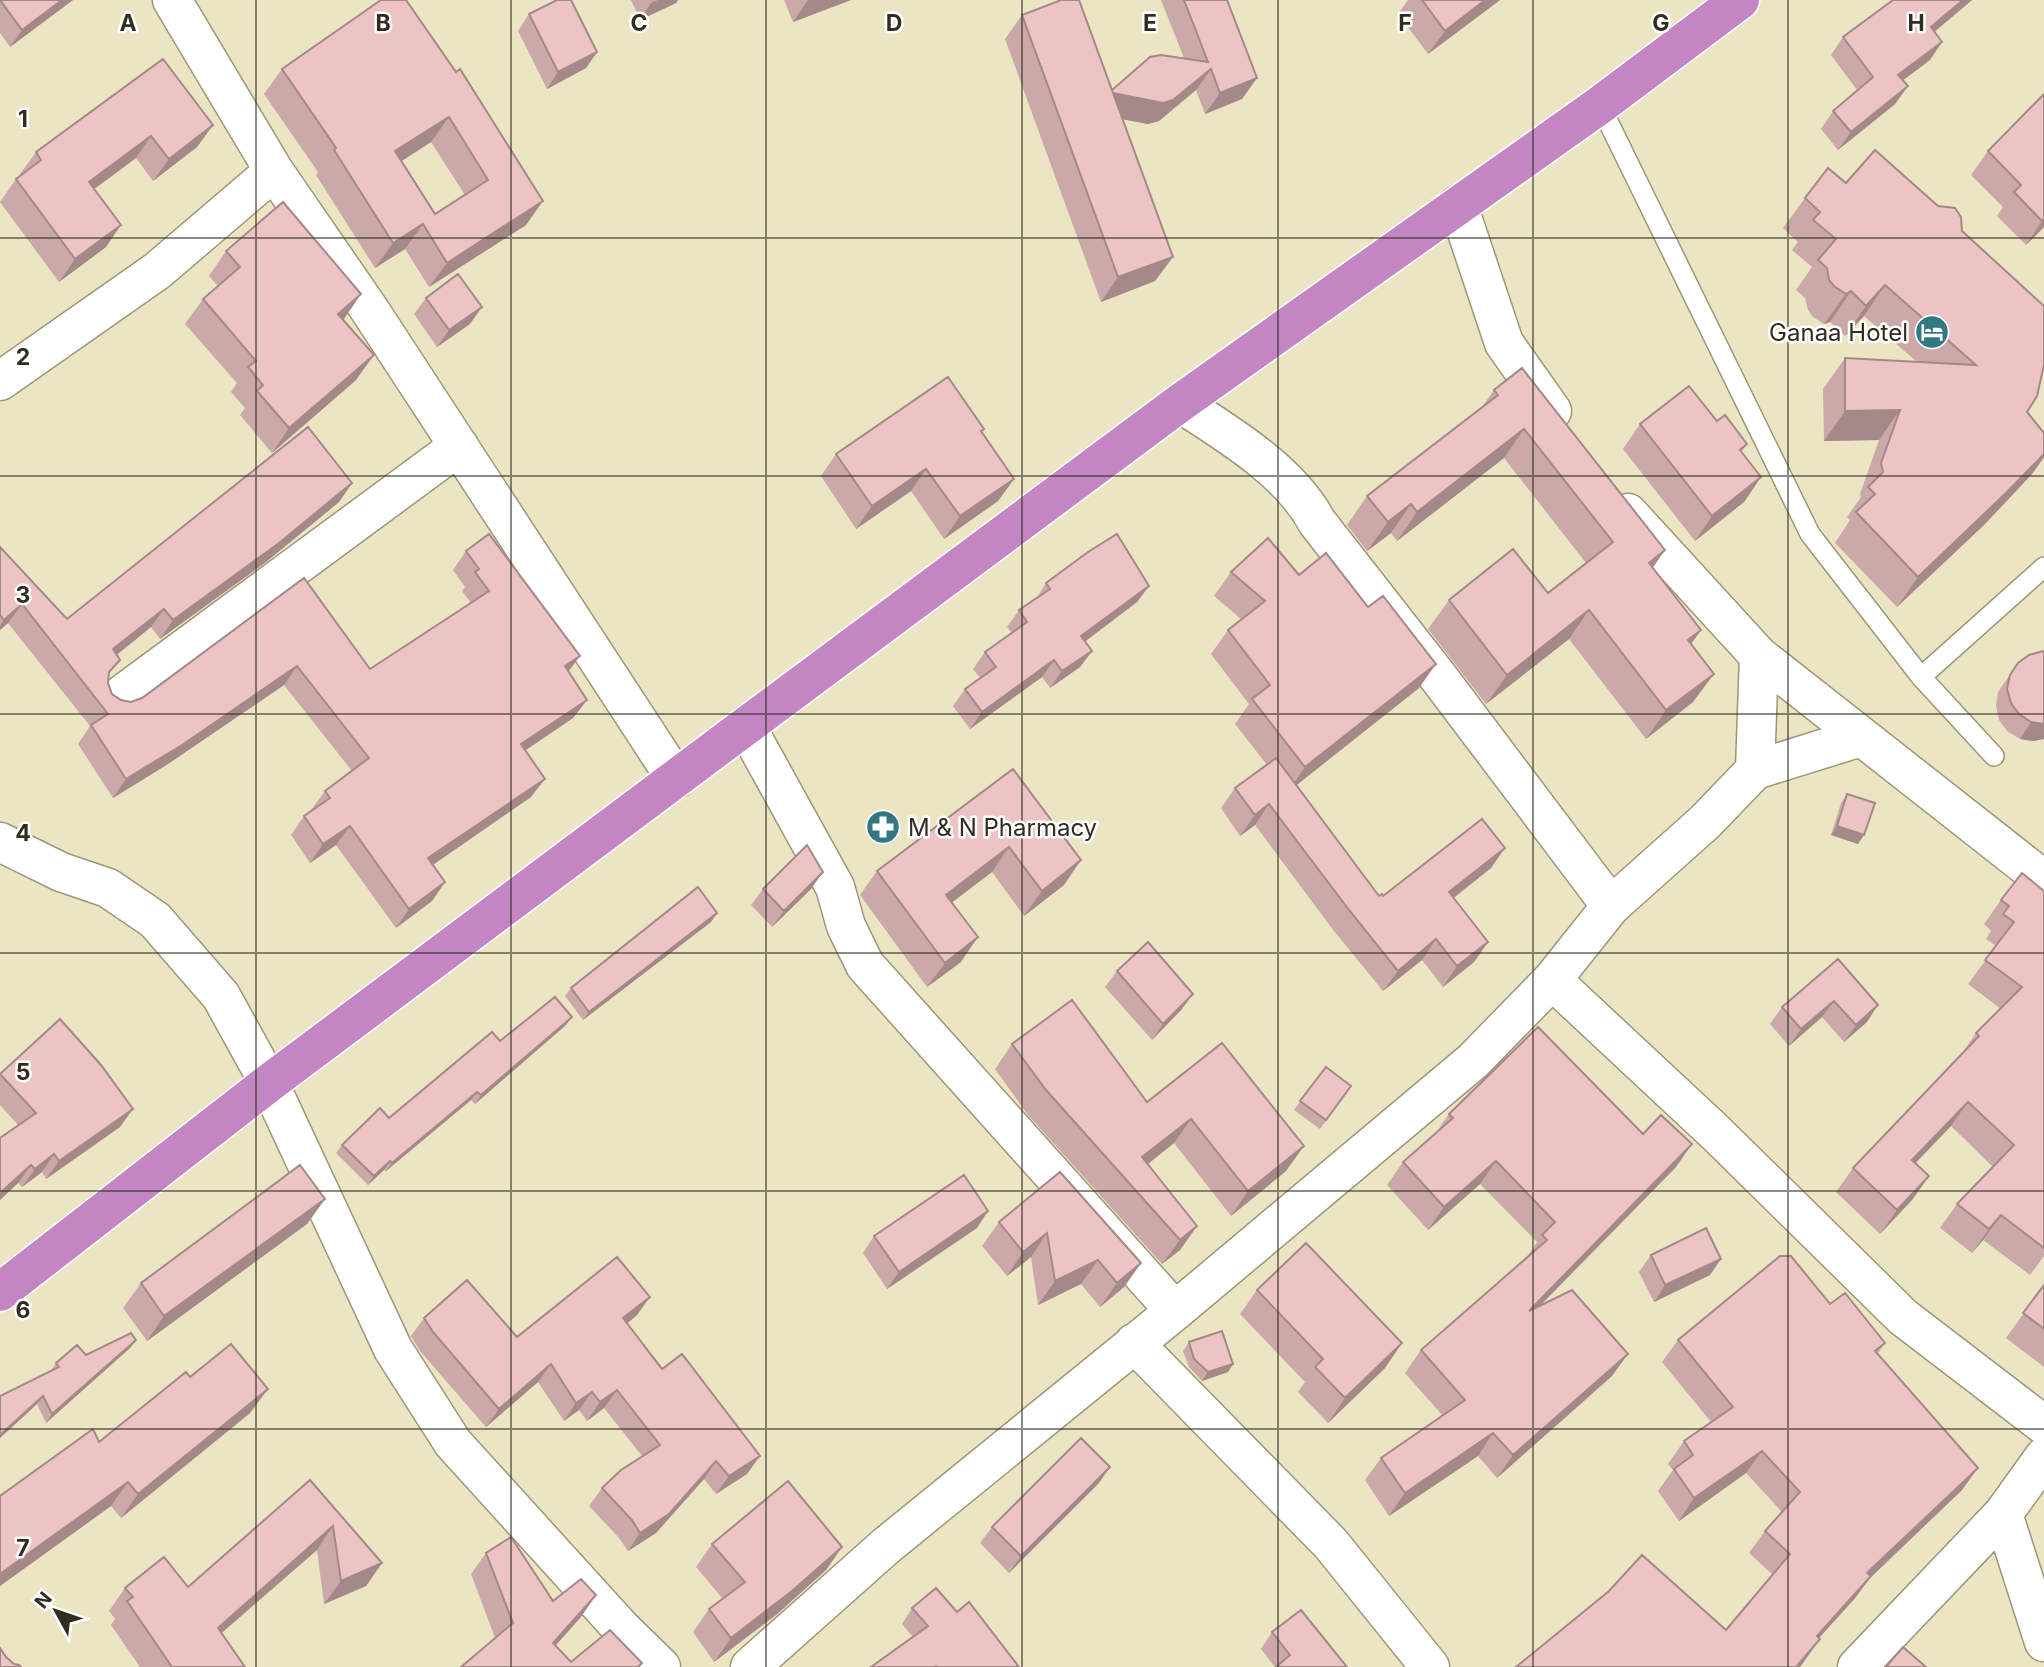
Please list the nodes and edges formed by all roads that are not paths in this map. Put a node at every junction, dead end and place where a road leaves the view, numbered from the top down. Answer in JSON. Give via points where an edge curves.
{"nodes":[{"id":1,"x":173,"y":0,"type":"edge"},
{"id":2,"x":1740,"y":0,"type":"edge"},
{"id":3,"x":1600,"y":106,"type":"junction"},
{"id":4,"x":274,"y":171,"type":"junction"},
{"id":5,"x":1458,"y":205,"type":"junction"},
{"id":6,"x":0,"y":381,"type":"edge"},
{"id":7,"x":1180,"y":403,"type":"junction"},
{"id":8,"x":1574,"y":442,"type":"edge"},
{"id":9,"x":459,"y":446,"type":"junction"},
{"id":10,"x":1606,"y":486,"type":"edge"},
{"id":11,"x":2044,"y":567,"type":"edge"},
{"id":12,"x":1759,"y":656,"type":"junction"},
{"id":13,"x":1921,"y":677,"type":"junction"},
{"id":14,"x":116,"y":699,"type":"edge"},
{"id":15,"x":746,"y":726,"type":"junction"},
{"id":16,"x":1861,"y":737,"type":"junction"},
{"id":17,"x":1994,"y":756,"type":"dead end"},
{"id":18,"x":1755,"y":770,"type":"junction"},
{"id":19,"x":676,"y":779,"type":"junction"},
{"id":20,"x":0,"y":842,"type":"edge"},
{"id":21,"x":2044,"y":880,"type":"edge"},
{"id":22,"x":1611,"y":906,"type":"junction"},
{"id":23,"x":1552,"y":980,"type":"junction"},
{"id":24,"x":269,"y":1083,"type":"junction"},
{"id":25,"x":0,"y":1292,"type":"edge"},
{"id":26,"x":1175,"y":1311,"type":"junction"},
{"id":27,"x":1134,"y":1343,"type":"junction"},
{"id":28,"x":2044,"y":1425,"type":"edge"},
{"id":29,"x":2044,"y":1457,"type":"edge"},
{"id":30,"x":2003,"y":1514,"type":"junction"},
{"id":31,"x":2044,"y":1642,"type":"edge"},
{"id":32,"x":662,"y":1667,"type":"edge"},
{"id":33,"x":750,"y":1667,"type":"edge"},
{"id":34,"x":1430,"y":1667,"type":"edge"},
{"id":35,"x":1857,"y":1667,"type":"edge"}],
"edges":[{"from":1,"to":4,"type":"street"},
{"from":2,"to":3,"type":"highway"},
{"from":3,"to":5,"type":"highway"},
{"from":3,"to":13,"type":"lane","via":[[1810,534]]},
{"from":4,"to":6,"type":"street","via":[[157,271]]},
{"from":4,"to":9,"type":"street"},
{"from":5,"to":7,"type":"highway"},
{"from":5,"to":8,"type":"street","via":[[1504,343]]},
{"from":7,"to":15,"type":"highway"},
{"from":7,"to":22,"type":"street","via":[[1231,435],[1306,502]]},
{"from":9,"to":14,"type":"street"},
{"from":9,"to":19,"type":"street"},
{"from":10,"to":12,"type":"street"},
{"from":11,"to":13,"type":"lane"},
{"from":12,"to":16,"type":"street"},
{"from":12,"to":18,"type":"street"},
{"from":13,"to":17,"type":"lane"},
{"from":15,"to":19,"type":"highway"},
{"from":15,"to":26,"type":"street","via":[[835,887],[864,965]]},
{"from":16,"to":18,"type":"street"},
{"from":16,"to":21,"type":"street"},
{"from":18,"to":22,"type":"street"},
{"from":19,"to":24,"type":"highway"},
{"from":20,"to":24,"type":"street","via":[[61,872],[108,888],[155,920],[221,996]]},
{"from":22,"to":23,"type":"street"},
{"from":23,"to":26,"type":"street","via":[[1473,1061]]},
{"from":23,"to":28,"type":"street","via":[[1903,1317]]},
{"from":24,"to":25,"type":"highway"},
{"from":24,"to":32,"type":"street","via":[[393,1349],[453,1443]]},
{"from":26,"to":27,"type":"street"},
{"from":27,"to":33,"type":"street","via":[[886,1546]]},
{"from":27,"to":34,"type":"street","via":[[1331,1544]]},
{"from":29,"to":30,"type":"street"},
{"from":30,"to":31,"type":"street"},
{"from":30,"to":35,"type":"street"}]}
